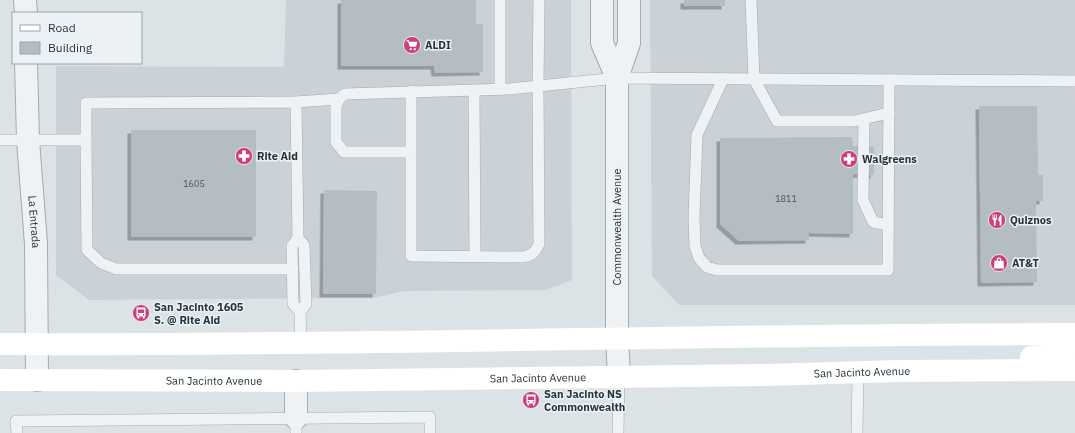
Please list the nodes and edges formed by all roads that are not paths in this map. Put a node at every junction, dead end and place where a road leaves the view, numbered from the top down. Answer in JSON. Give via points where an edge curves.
{"nodes":[{"id":1,"x":25,"y":0,"type":"edge"},
{"id":2,"x":500,"y":0,"type":"edge"},
{"id":3,"x":539,"y":0,"type":"edge"},
{"id":4,"x":602,"y":0,"type":"edge"},
{"id":5,"x":629,"y":0,"type":"edge"},
{"id":6,"x":751,"y":0,"type":"edge"},
{"id":7,"x":26,"y":12,"type":"edge"},
{"id":8,"x":26,"y":64,"type":"edge"},
{"id":9,"x":617,"y":78,"type":"junction"},
{"id":10,"x":723,"y":78,"type":"junction"},
{"id":11,"x":754,"y":79,"type":"junction"},
{"id":12,"x":889,"y":80,"type":"junction"},
{"id":13,"x":1075,"y":81,"type":"edge"},
{"id":14,"x":538,"y":86,"type":"junction"},
{"id":15,"x":474,"y":90,"type":"junction"},
{"id":16,"x":500,"y":90,"type":"junction"},
{"id":17,"x":411,"y":91,"type":"junction"},
{"id":18,"x":339,"y":99,"type":"junction"},
{"id":19,"x":296,"y":102,"type":"junction"},
{"id":20,"x":889,"y":113,"type":"junction"},
{"id":21,"x":864,"y":119,"type":"junction"},
{"id":22,"x":0,"y":140,"type":"edge"},
{"id":23,"x":28,"y":140,"type":"junction"},
{"id":24,"x":86,"y":140,"type":"junction"},
{"id":25,"x":411,"y":152,"type":"junction"},
{"id":26,"x":888,"y":224,"type":"junction"},
{"id":27,"x":298,"y":238,"type":"junction"},
{"id":28,"x":475,"y":256,"type":"junction"},
{"id":29,"x":293,"y":269,"type":"junction"},
{"id":30,"x":300,"y":312,"type":"junction"},
{"id":31,"x":1075,"y":334,"type":"edge"},
{"id":32,"x":617,"y":338,"type":"junction"},
{"id":33,"x":0,"y":344,"type":"edge"},
{"id":34,"x":38,"y":344,"type":"junction"},
{"id":35,"x":301,"y":344,"type":"junction"},
{"id":36,"x":1075,"y":370,"type":"edge"},
{"id":37,"x":898,"y":371,"type":"junction"},
{"id":38,"x":858,"y":373,"type":"junction"},
{"id":39,"x":619,"y":376,"type":"junction"},
{"id":40,"x":0,"y":380,"type":"edge"},
{"id":41,"x":37,"y":380,"type":"junction"},
{"id":42,"x":296,"y":381,"type":"junction"},
{"id":43,"x":296,"y":426,"type":"edge"},
{"id":44,"x":16,"y":433,"type":"edge"},
{"id":45,"x":430,"y":433,"type":"edge"},
{"id":46,"x":618,"y":433,"type":"edge"},
{"id":47,"x":857,"y":433,"type":"edge"}],
"edges":[{"from":1,"to":7,"type":"street"},
{"from":2,"to":16,"type":"lane"},
{"from":3,"to":14,"type":"lane"},
{"from":4,"to":9,"type":"street","name":"Commonwealth Avenue","via":[[602,43]]},
{"from":5,"to":9,"type":"street","name":"Commonwealth Avenue","via":[[629,43]]},
{"from":6,"to":11,"type":"lane"},
{"from":8,"to":23,"type":"street","name":"La Entrada"},
{"from":9,"to":10,"type":"lane"},
{"from":9,"to":14,"type":"lane"},
{"from":9,"to":32,"type":"street","name":"Commonwealth Avenue"},
{"from":10,"to":11,"type":"lane"},
{"from":10,"to":26,"type":"lane","via":[[697,135],[695,246],[699,258],[707,267],[717,270],[888,270]]},
{"from":11,"to":12,"type":"lane"},
{"from":11,"to":21,"type":"lane","via":[[777,121]]},
{"from":12,"to":13,"type":"lane"},
{"from":12,"to":20,"type":"lane"},
{"from":14,"to":16,"type":"lane"},
{"from":14,"to":28,"type":"lane","via":[[538,244],[530,256]]},
{"from":15,"to":16,"type":"lane"},
{"from":15,"to":17,"type":"lane"},
{"from":15,"to":28,"type":"lane"},
{"from":17,"to":18,"type":"lane","via":[[346,94]]},
{"from":17,"to":25,"type":"lane"},
{"from":18,"to":19,"type":"lane"},
{"from":18,"to":25,"type":"lane","via":[[336,106],[336,142],[344,152]]},
{"from":19,"to":24,"type":"lane","via":[[86,103]]},
{"from":19,"to":27,"type":"lane"},
{"from":20,"to":21,"type":"lane"},
{"from":20,"to":26,"type":"lane"},
{"from":21,"to":26,"type":"lane","via":[[863,200],[873,222]]},
{"from":22,"to":23,"type":"lane"},
{"from":23,"to":24,"type":"lane"},
{"from":23,"to":34,"type":"street","name":"La Entrada","via":[[36,244]]},
{"from":24,"to":29,"type":"lane","via":[[87,250],[100,263],[116,269]]},
{"from":25,"to":28,"type":"lane","via":[[411,256]]},
{"from":27,"to":29,"type":"lane","via":[[292,246]]},
{"from":27,"to":30,"type":"lane","via":[[304,245],[306,304]]},
{"from":29,"to":30,"type":"lane","via":[[293,304]]},
{"from":30,"to":35,"type":"lane"},
{"from":31,"to":32,"type":"main road"},
{"from":31,"to":37,"type":"main road","via":[[1070,349],[1060,355],[926,359]]},
{"from":32,"to":35,"type":"main road"},
{"from":32,"to":39,"type":"street","name":"Commonwealth Avenue"},
{"from":33,"to":34,"type":"main road"},
{"from":34,"to":35,"type":"main road"},
{"from":34,"to":41,"type":"street","name":"La Entrada"},
{"from":36,"to":37,"type":"main road","name":"San Jacinto Avenue"},
{"from":37,"to":38,"type":"main road","name":"San Jacinto Avenue"},
{"from":38,"to":39,"type":"main road","name":"San Jacinto Avenue"},
{"from":38,"to":47,"type":"lane"},
{"from":39,"to":42,"type":"main road","name":"San Jacinto Avenue"},
{"from":39,"to":46,"type":"lane"},
{"from":40,"to":41,"type":"main road","name":"San Jacinto Avenue"},
{"from":41,"to":42,"type":"main road","name":"San Jacinto Avenue"},
{"from":42,"to":43,"type":"street"},
{"from":43,"to":44,"type":"lane","via":[[16,421]]},
{"from":43,"to":45,"type":"lane","via":[[430,417]]}]}
